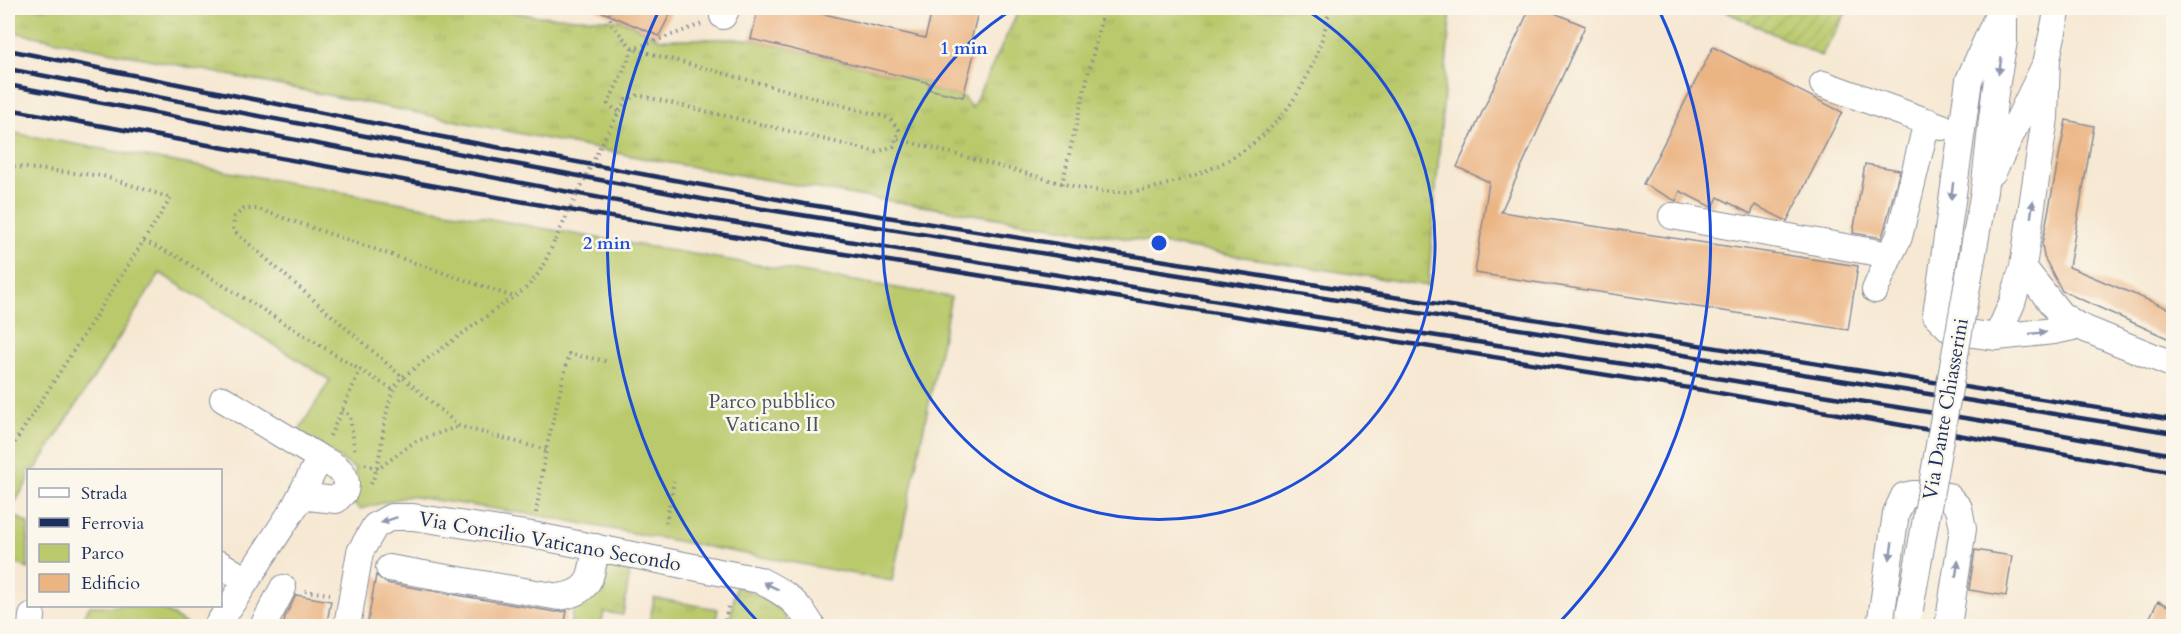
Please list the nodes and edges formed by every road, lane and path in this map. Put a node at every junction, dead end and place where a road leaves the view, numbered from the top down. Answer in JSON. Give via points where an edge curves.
{"nodes":[{"id":1,"x":608,"y":8,"type":"edge"},
{"id":2,"x":1104,"y":8,"type":"edge"},
{"id":3,"x":1330,"y":8,"type":"edge"},
{"id":4,"x":2003,"y":8,"type":"edge"},
{"id":5,"x":725,"y":12,"type":"edge"},
{"id":6,"x":2054,"y":12,"type":"edge"},
{"id":7,"x":633,"y":49,"type":"junction"},
{"id":8,"x":2047,"y":59,"type":"junction"},
{"id":9,"x":1824,"y":84,"type":"dead end"},
{"id":10,"x":618,"y":112,"type":"junction"},
{"id":11,"x":898,"y":139,"type":"junction"},
{"id":12,"x":8,"y":166,"type":"edge"},
{"id":13,"x":1062,"y":184,"type":"junction"},
{"id":14,"x":1984,"y":191,"type":"junction"},
{"id":15,"x":1672,"y":216,"type":"dead end"},
{"id":16,"x":144,"y":241,"type":"junction"},
{"id":17,"x":1890,"y":255,"type":"junction"},
{"id":18,"x":2023,"y":267,"type":"junction"},
{"id":19,"x":1875,"y":290,"type":"dead end"},
{"id":20,"x":514,"y":297,"type":"junction"},
{"id":21,"x":2078,"y":326,"type":"junction"},
{"id":22,"x":1997,"y":337,"type":"junction"},
{"id":23,"x":606,"y":362,"type":"dead end"},
{"id":24,"x":2174,"y":365,"type":"edge"},
{"id":25,"x":360,"y":370,"type":"junction"},
{"id":26,"x":401,"y":378,"type":"junction"},
{"id":27,"x":392,"y":389,"type":"junction"},
{"id":28,"x":223,"y":399,"type":"dead end"},
{"id":29,"x":342,"y":410,"type":"junction"},
{"id":30,"x":459,"y":426,"type":"junction"},
{"id":31,"x":546,"y":450,"type":"junction"},
{"id":32,"x":8,"y":453,"type":"edge"},
{"id":33,"x":320,"y":458,"type":"junction"},
{"id":34,"x":378,"y":469,"type":"junction"},
{"id":35,"x":674,"y":481,"type":"dead end"},
{"id":36,"x":369,"y":489,"type":"dead end"},
{"id":37,"x":296,"y":505,"type":"junction"},
{"id":38,"x":534,"y":523,"type":"dead end"},
{"id":39,"x":666,"y":523,"type":"dead end"},
{"id":40,"x":596,"y":548,"type":"junction"},
{"id":41,"x":222,"y":565,"type":"edge"},
{"id":42,"x":389,"y":568,"type":"dead end"},
{"id":43,"x":246,"y":580,"type":"junction"},
{"id":44,"x":283,"y":588,"type":"joint"},
{"id":45,"x":335,"y":595,"type":"dead end"},
{"id":46,"x":729,"y":603,"type":"dead end"},
{"id":47,"x":1908,"y":618,"type":"edge"},
{"id":48,"x":217,"y":627,"type":"edge"},
{"id":49,"x":263,"y":627,"type":"edge"},
{"id":50,"x":347,"y":627,"type":"edge"},
{"id":51,"x":724,"y":627,"type":"edge"},
{"id":52,"x":812,"y":627,"type":"edge"},
{"id":53,"x":1880,"y":627,"type":"edge"},
{"id":54,"x":1948,"y":627,"type":"edge"}],
"edges":[{"from":1,"to":7,"type":"path","via":[[612,25]]},
{"from":2,"to":13,"type":"path"},
{"from":3,"to":13,"type":"path","via":[[1323,41],[1305,83],[1265,136],[1242,154],[1202,173],[1145,189],[1123,192]]},
{"from":4,"to":14,"type":"street","name":"Via Dante Chiasserini","one_way":true,"via":[[2004,41]]},
{"from":4,"to":22,"type":"street","one_way":true,"via":[[1969,80],[1936,315],[1952,331]]},
{"from":5,"to":7,"type":"path"},
{"from":6,"to":8,"type":"street"},
{"from":7,"to":10,"type":"path","via":[[608,104]]},
{"from":7,"to":11,"type":"path","via":[[889,118],[898,130]]},
{"from":8,"to":14,"type":"street","name":"Via Dante Chiasserini"},
{"from":18,"to":8,"type":"street","one_way":true,"via":[[2045,118]]},
{"from":9,"to":17,"type":"street","via":[[1936,124]]},
{"from":10,"to":11,"type":"path","via":[[626,100],[638,95],[877,152],[894,146]]},
{"from":10,"to":20,"type":"path","bridge":true,"via":[[540,273],[530,287]]},
{"from":11,"to":13,"type":"path"},
{"from":12,"to":16,"type":"path","via":[[103,176],[171,198]]},
{"from":14,"to":47,"type":"street","name":"Via Dante Chiasserini","bridge":true},
{"from":15,"to":17,"type":"street"},
{"from":16,"to":25,"type":"path","via":[[176,256]]},
{"from":16,"to":32,"type":"path"},
{"from":17,"to":19,"type":"street"},
{"from":18,"to":21,"type":"street","via":[[2060,314]]},
{"from":18,"to":22,"type":"street"},
{"from":20,"to":26,"type":"path"},
{"from":20,"to":26,"type":"path","via":[[258,209],[244,209],[234,218],[233,230]]},
{"from":22,"to":21,"type":"street","one_way":true},
{"from":21,"to":24,"type":"street"},
{"from":23,"to":31,"type":"path","via":[[569,354]]},
{"from":25,"to":27,"type":"path"},
{"from":25,"to":29,"type":"path"},
{"from":26,"to":27,"type":"path"},
{"from":26,"to":30,"type":"path"},
{"from":27,"to":34,"type":"path"},
{"from":28,"to":33,"type":"street"},
{"from":29,"to":33,"type":"path"},
{"from":29,"to":34,"type":"path","via":[[350,416],[357,460]]},
{"from":30,"to":31,"type":"path"},
{"from":30,"to":34,"type":"path","via":[[414,442]]},
{"from":31,"to":38,"type":"path"},
{"from":33,"to":37,"type":"street"},
{"from":33,"to":37,"type":"street","via":[[342,471],[345,491],[329,502],[308,497]]},
{"from":34,"to":36,"type":"path"},
{"from":35,"to":39,"type":"path"},
{"from":37,"to":43,"type":"street"},
{"from":40,"to":42,"type":"street","via":[[585,588],[574,595],[559,597]]},
{"from":40,"to":50,"type":"street","name":"Via Concilio Vaticano Secondo","one_way":true,"via":[[413,517],[391,517],[375,526],[360,552]]},
{"from":52,"to":40,"type":"street","name":"Via Concilio Vaticano Secondo","one_way":true,"via":[[785,593],[759,580]]},
{"from":41,"to":43,"type":"street"},
{"from":43,"to":48,"type":"street"},
{"from":44,"to":45,"type":"path"},
{"from":44,"to":49,"type":"street"},
{"from":46,"to":51,"type":"path"},
{"from":54,"to":53,"type":"street","one_way":true,"via":[[1963,530],[1959,508],[1948,496],[1913,494],[1904,496],[1896,513]]}]}
